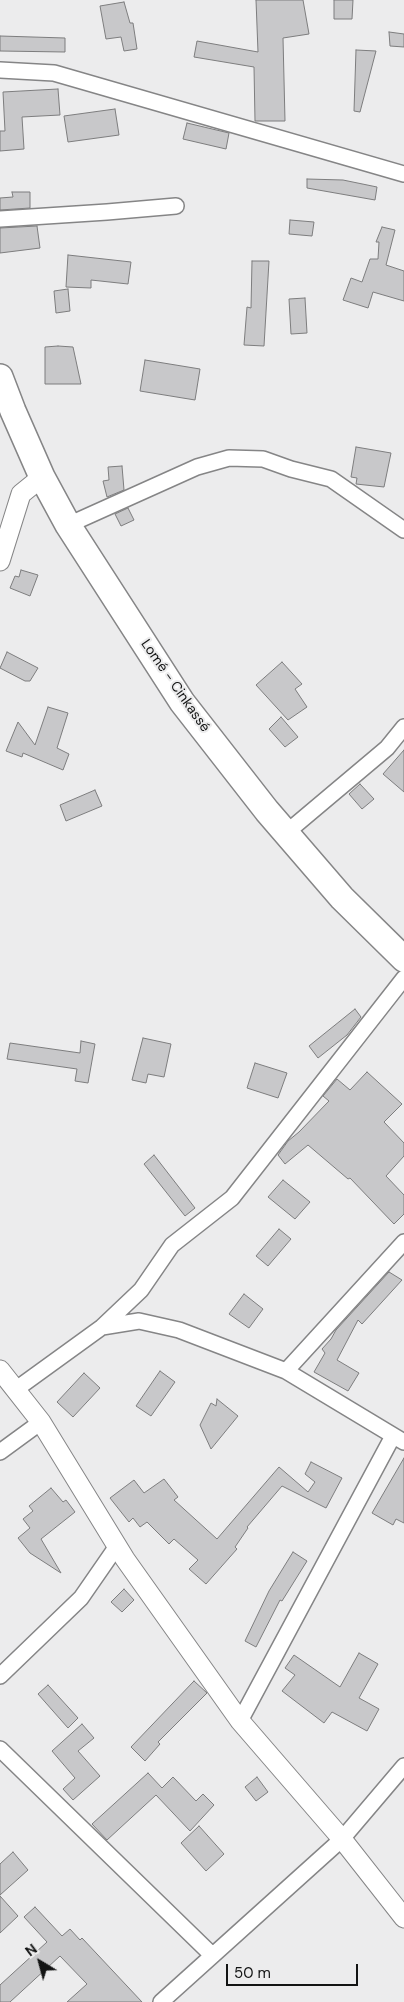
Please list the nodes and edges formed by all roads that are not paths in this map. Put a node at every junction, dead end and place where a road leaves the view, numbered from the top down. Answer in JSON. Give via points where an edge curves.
{"nodes":[{"id":1,"x":0,"y":70,"type":"edge"},
{"id":2,"x":404,"y":174,"type":"edge"},
{"id":3,"x":176,"y":206,"type":"dead end"},
{"id":4,"x":0,"y":218,"type":"edge"},
{"id":5,"x":0,"y":377,"type":"edge"},
{"id":6,"x":6,"y":411,"type":"edge"},
{"id":7,"x":42,"y":477,"type":"junction"},
{"id":8,"x":68,"y":525,"type":"junction"},
{"id":9,"x":404,"y":530,"type":"edge"},
{"id":10,"x":0,"y":561,"type":"edge"},
{"id":11,"x":404,"y":727,"type":"edge"},
{"id":12,"x":286,"y":833,"type":"junction"},
{"id":13,"x":404,"y":959,"type":"edge"},
{"id":14,"x":404,"y":978,"type":"edge"},
{"id":15,"x":404,"y":1242,"type":"edge"},
{"id":16,"x":102,"y":1326,"type":"junction"},
{"id":17,"x":0,"y":1370,"type":"edge"},
{"id":18,"x":286,"y":1371,"type":"junction"},
{"id":19,"x":15,"y":1390,"type":"junction"},
{"id":20,"x":41,"y":1422,"type":"junction"},
{"id":21,"x":399,"y":1439,"type":"edge"},
{"id":22,"x":0,"y":1452,"type":"edge"},
{"id":23,"x":117,"y":1546,"type":"junction"},
{"id":24,"x":0,"y":1676,"type":"edge"},
{"id":25,"x":240,"y":1720,"type":"junction"},
{"id":26,"x":0,"y":1749,"type":"edge"},
{"id":27,"x":404,"y":1766,"type":"edge"},
{"id":28,"x":342,"y":1839,"type":"junction"},
{"id":29,"x":404,"y":1918,"type":"edge"},
{"id":30,"x":212,"y":1955,"type":"junction"},
{"id":31,"x":161,"y":2002,"type":"edge"}],
"edges":[{"from":1,"to":2,"type":"street","via":[[54,73]]},
{"from":3,"to":4,"type":"street"},
{"from":5,"to":6,"type":"highway","name":"Lomé - Cinkassé"},
{"from":6,"to":7,"type":"highway","name":"Lomé - Cinkassé"},
{"from":7,"to":8,"type":"highway","name":"Lomé - Cinkassé"},
{"from":7,"to":10,"type":"street","via":[[21,494]]},
{"from":8,"to":9,"type":"street","via":[[197,467],[229,458],[264,459],[331,479]]},
{"from":8,"to":12,"type":"highway","name":"Lomé - Cinkassé","via":[[182,702]]},
{"from":11,"to":12,"type":"street","via":[[387,748]]},
{"from":12,"to":13,"type":"highway","name":"Lomé - Cinkassé","via":[[342,898]]},
{"from":14,"to":16,"type":"street","via":[[232,1198],[172,1245],[141,1290]]},
{"from":15,"to":18,"type":"street"},
{"from":16,"to":18,"type":"street","via":[[139,1321],[155,1324]]},
{"from":16,"to":19,"type":"street"},
{"from":17,"to":19,"type":"street"},
{"from":18,"to":21,"type":"street"},
{"from":19,"to":20,"type":"street"},
{"from":20,"to":22,"type":"street"},
{"from":20,"to":23,"type":"street"},
{"from":21,"to":25,"type":"street"},
{"from":23,"to":24,"type":"street","via":[[81,1598]]},
{"from":23,"to":25,"type":"street"},
{"from":25,"to":28,"type":"street"},
{"from":26,"to":30,"type":"street"},
{"from":27,"to":28,"type":"street"},
{"from":28,"to":29,"type":"street"},
{"from":28,"to":30,"type":"street"},
{"from":30,"to":31,"type":"street"}]}
